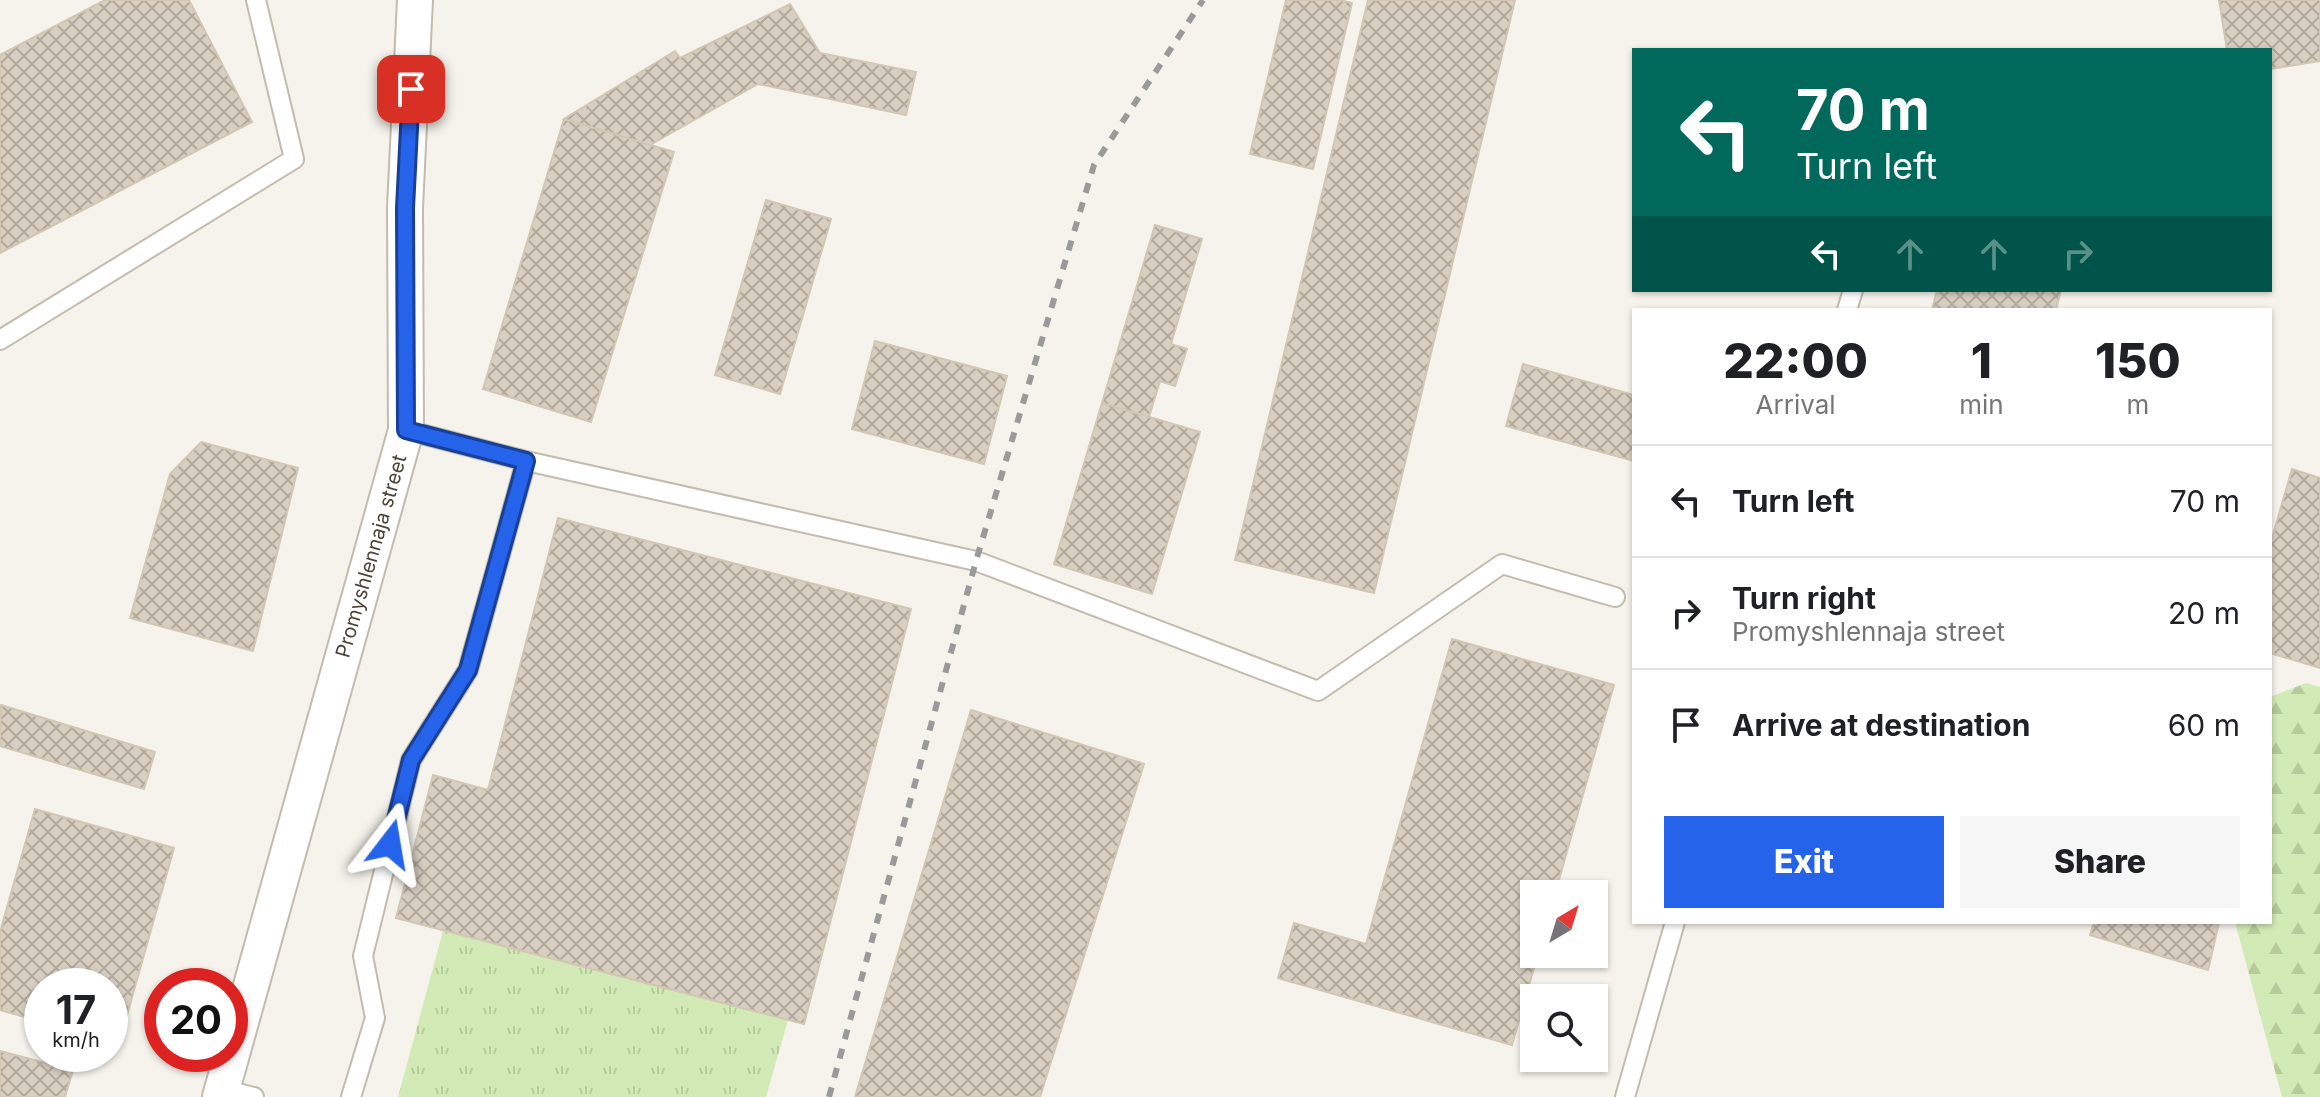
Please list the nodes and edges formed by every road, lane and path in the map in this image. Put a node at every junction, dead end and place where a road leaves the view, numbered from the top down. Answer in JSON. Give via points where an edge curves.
{"nodes":[{"id":1,"x":256,"y":0,"type":"edge"},
{"id":2,"x":415,"y":0,"type":"edge"},
{"id":3,"x":0,"y":340,"type":"edge"},
{"id":4,"x":406,"y":430,"type":"junction"},
{"id":5,"x":526,"y":461,"type":"junction"},
{"id":6,"x":1615,"y":597,"type":"dead end"},
{"id":7,"x":1674,"y":924,"type":"edge"},
{"id":8,"x":232,"y":1094,"type":"edge"},
{"id":9,"x":351,"y":1097,"type":"edge"},
{"id":10,"x":1625,"y":1097,"type":"edge"}],
"edges":[{"from":1,"to":3,"type":"lane","via":[[294,159]]},
{"from":2,"to":4,"type":"street","name":"Promyshlennaja street","via":[[405,208]]},
{"from":4,"to":5,"type":"lane"},
{"from":4,"to":8,"type":"street","name":"Promyshlennaja street"},
{"from":5,"to":6,"type":"lane","via":[[976,561],[1318,691],[1502,564]]},
{"from":5,"to":9,"type":"lane","via":[[468,670],[411,760],[363,956],[375,1018]]},
{"from":7,"to":10,"type":"lane"}]}
